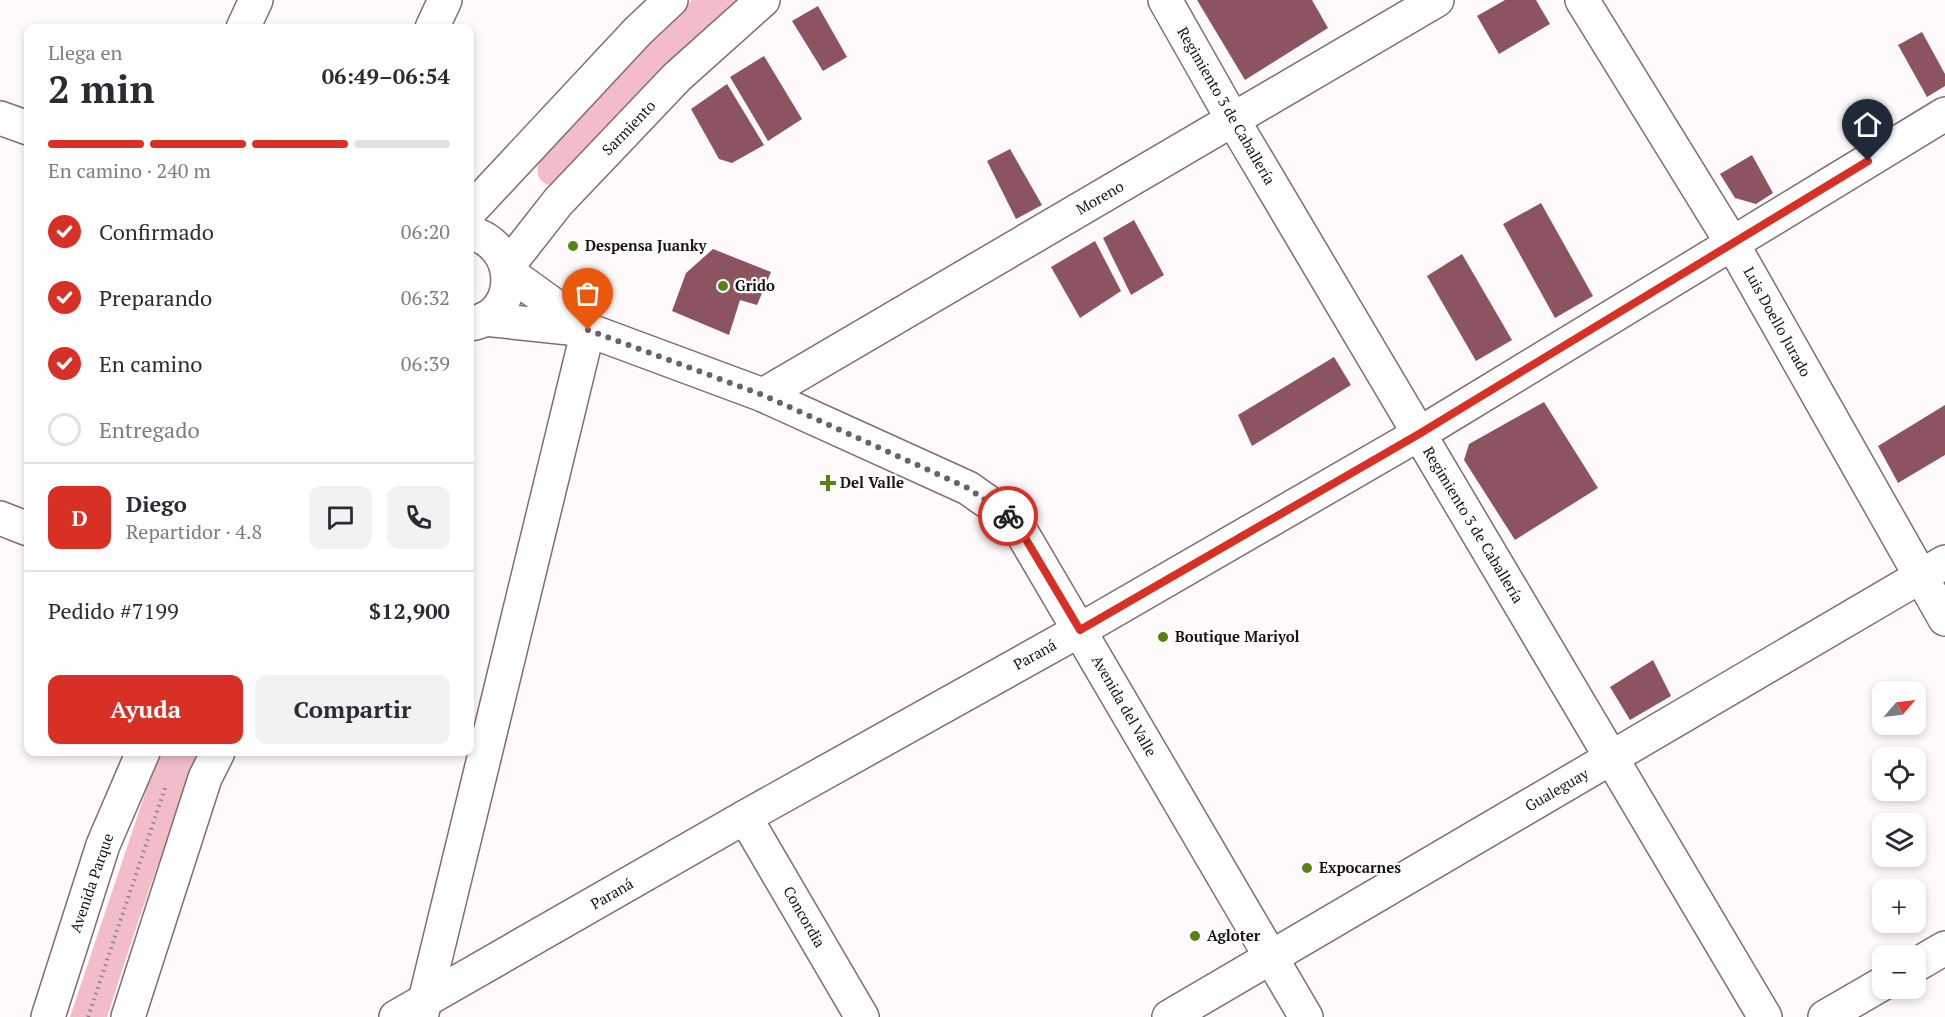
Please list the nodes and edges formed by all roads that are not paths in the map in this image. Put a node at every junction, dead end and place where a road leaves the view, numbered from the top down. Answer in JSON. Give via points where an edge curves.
{"nodes":[{"id":1,"x":256,"y":0,"type":"edge"},
{"id":2,"x":445,"y":0,"type":"edge"},
{"id":3,"x":671,"y":0,"type":"edge"},
{"id":4,"x":763,"y":0,"type":"edge"},
{"id":5,"x":1165,"y":0,"type":"edge"},
{"id":6,"x":1437,"y":0,"type":"edge"},
{"id":7,"x":1582,"y":0,"type":"edge"},
{"id":8,"x":245,"y":24,"type":"edge"},
{"id":9,"x":434,"y":24,"type":"edge"},
{"id":10,"x":1945,"y":114,"type":"edge"},
{"id":11,"x":0,"y":118,"type":"edge"},
{"id":12,"x":1233,"y":120,"type":"junction"},
{"id":13,"x":24,"y":127,"type":"edge"},
{"id":14,"x":474,"y":207,"type":"edge"},
{"id":15,"x":474,"y":234,"type":"edge"},
{"id":16,"x":1732,"y":243,"type":"junction"},
{"id":17,"x":508,"y":270,"type":"junction"},
{"id":18,"x":475,"y":324,"type":"edge"},
{"id":19,"x":588,"y":330,"type":"junction"},
{"id":20,"x":763,"y":395,"type":"junction"},
{"id":21,"x":1419,"y":434,"type":"junction"},
{"id":22,"x":0,"y":518,"type":"edge"},
{"id":23,"x":24,"y":527,"type":"edge"},
{"id":24,"x":1933,"y":569,"type":"edge"},
{"id":25,"x":1945,"y":618,"type":"edge"},
{"id":26,"x":1080,"y":630,"type":"junction"},
{"id":27,"x":141,"y":756,"type":"edge"},
{"id":28,"x":216,"y":756,"type":"edge"},
{"id":29,"x":1611,"y":758,"type":"junction"},
{"id":30,"x":745,"y":817,"type":"junction"},
{"id":31,"x":1945,"y":948,"type":"edge"},
{"id":32,"x":1271,"y":957,"type":"junction"},
{"id":33,"x":1926,"y":959,"type":"edge"},
{"id":34,"x":1872,"y":990,"type":"edge"},
{"id":35,"x":427,"y":1012,"type":"edge"},
{"id":36,"x":48,"y":1017,"type":"edge"},
{"id":37,"x":128,"y":1017,"type":"edge"},
{"id":38,"x":396,"y":1017,"type":"edge"},
{"id":39,"x":862,"y":1017,"type":"edge"},
{"id":40,"x":1169,"y":1017,"type":"edge"},
{"id":41,"x":1306,"y":1017,"type":"edge"},
{"id":42,"x":1765,"y":1017,"type":"edge"},
{"id":43,"x":1825,"y":1017,"type":"edge"}],
"edges":[{"from":1,"to":8,"type":"street"},
{"from":2,"to":9,"type":"street"},
{"from":3,"to":14,"type":"street"},
{"from":4,"to":17,"type":"street","name":"Sarmiento","via":[[669,85],[558,202]]},
{"from":5,"to":12,"type":"street","name":"Regimiento 3 de Caballería"},
{"from":6,"to":12,"type":"street","name":"Moreno"},
{"from":7,"to":16,"type":"street","name":"Luis Doello Jurado"},
{"from":10,"to":16,"type":"street","name":"Paraná"},
{"from":11,"to":13,"type":"street"},
{"from":12,"to":20,"type":"street","name":"Moreno"},
{"from":12,"to":21,"type":"street","name":"Regimiento 3 de Caballería"},
{"from":15,"to":17,"type":"street","via":[[493,244]]},
{"from":16,"to":21,"type":"street","name":"Paraná"},
{"from":16,"to":24,"type":"street","name":"Luis Doello Jurado"},
{"from":17,"to":18,"type":"street","via":[[508,289],[501,303],[491,315]]},
{"from":17,"to":19,"type":"street"},
{"from":18,"to":19,"type":"street"},
{"from":19,"to":20,"type":"street","name":"Avenida del Valle"},
{"from":19,"to":35,"type":"street"},
{"from":20,"to":26,"type":"street","name":"Avenida del Valle","via":[[968,488],[1015,521]]},
{"from":21,"to":26,"type":"street","name":"Paraná"},
{"from":21,"to":29,"type":"street","name":"Regimiento 3 de Caballería"},
{"from":22,"to":23,"type":"street"},
{"from":24,"to":25,"type":"street","name":"Luis Doello Jurado"},
{"from":24,"to":29,"type":"street","name":"Gualeguay"},
{"from":26,"to":30,"type":"street","name":"Paraná"},
{"from":26,"to":32,"type":"street","name":"Avenida del Valle"},
{"from":27,"to":36,"type":"street","name":"Avenida Parque","via":[[103,845]]},
{"from":28,"to":37,"type":"street","via":[[205,778]]},
{"from":29,"to":32,"type":"street","name":"Gualeguay"},
{"from":29,"to":42,"type":"street","name":"Regimiento 3 de Caballería"},
{"from":30,"to":35,"type":"street","name":"Paraná"},
{"from":30,"to":39,"type":"street","name":"Concordia"},
{"from":31,"to":33,"type":"street"},
{"from":32,"to":40,"type":"street","name":"Gualeguay"},
{"from":32,"to":41,"type":"street","name":"Avenida del Valle"},
{"from":34,"to":43,"type":"street"},
{"from":35,"to":38,"type":"street","name":"Paraná"}]}
